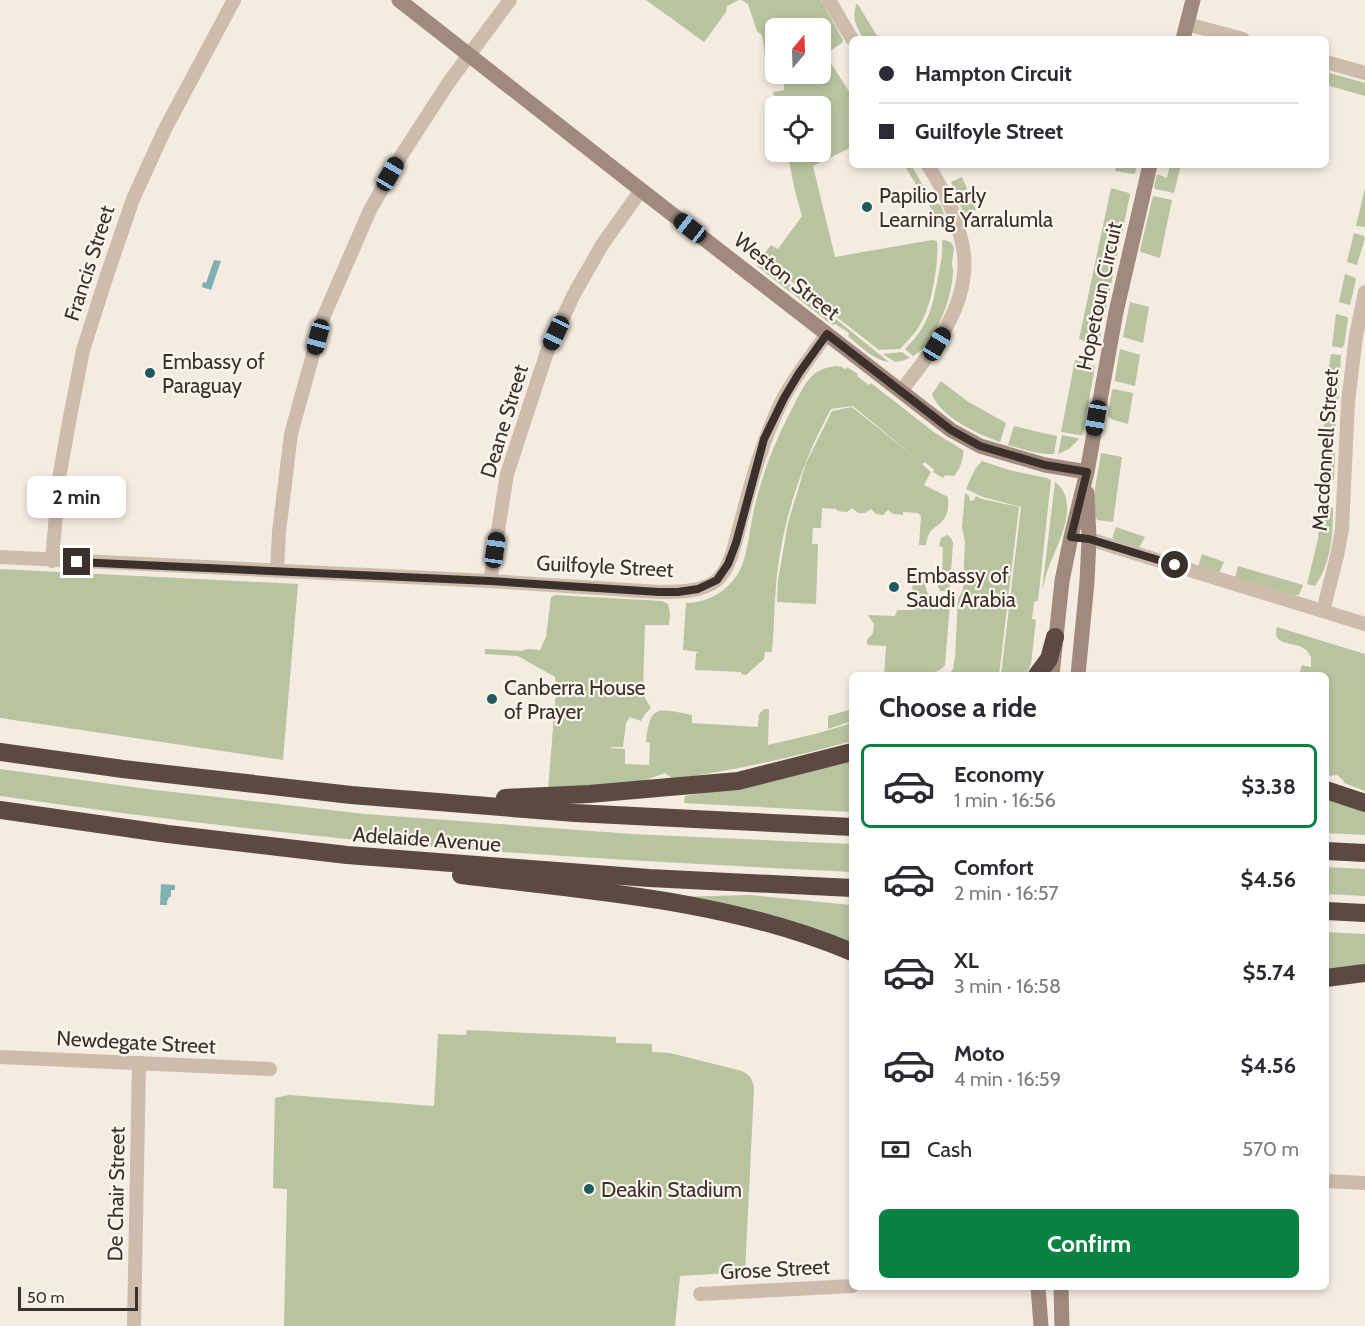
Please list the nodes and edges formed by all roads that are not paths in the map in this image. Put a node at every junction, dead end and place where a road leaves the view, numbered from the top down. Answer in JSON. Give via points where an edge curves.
{"nodes":[{"id":1,"x":234,"y":0,"type":"edge"},
{"id":2,"x":399,"y":0,"type":"edge"},
{"id":3,"x":510,"y":0,"type":"edge"},
{"id":4,"x":1193,"y":0,"type":"edge"},
{"id":5,"x":831,"y":1,"type":"edge"},
{"id":6,"x":1185,"y":32,"type":"edge"},
{"id":7,"x":850,"y":36,"type":"edge"},
{"id":8,"x":1218,"y":36,"type":"edge"},
{"id":9,"x":470,"y":55,"type":"junction"},
{"id":10,"x":1329,"y":63,"type":"edge"},
{"id":11,"x":1365,"y":73,"type":"edge"},
{"id":12,"x":930,"y":168,"type":"edge"},
{"id":13,"x":1149,"y":168,"type":"edge"},
{"id":14,"x":640,"y":190,"type":"junction"},
{"id":15,"x":1365,"y":292,"type":"edge"},
{"id":16,"x":827,"y":334,"type":"junction"},
{"id":17,"x":901,"y":391,"type":"junction"},
{"id":18,"x":1087,"y":472,"type":"junction"},
{"id":19,"x":1071,"y":537,"type":"junction"},
{"id":20,"x":1089,"y":539,"type":"junction"},
{"id":21,"x":0,"y":558,"type":"edge"},
{"id":22,"x":52,"y":561,"type":"junction"},
{"id":23,"x":277,"y":571,"type":"junction"},
{"id":24,"x":490,"y":581,"type":"junction"},
{"id":25,"x":1323,"y":611,"type":"junction"},
{"id":26,"x":1365,"y":624,"type":"edge"},
{"id":27,"x":1055,"y":637,"type":"junction"},
{"id":28,"x":1039,"y":672,"type":"edge"},
{"id":29,"x":1052,"y":672,"type":"edge"},
{"id":30,"x":1078,"y":672,"type":"edge"},
{"id":31,"x":0,"y":752,"type":"edge"},
{"id":32,"x":849,"y":753,"type":"edge"},
{"id":33,"x":1329,"y":791,"type":"edge"},
{"id":34,"x":428,"y":801,"type":"junction"},
{"id":35,"x":1365,"y":803,"type":"edge"},
{"id":36,"x":0,"y":810,"type":"edge"},
{"id":37,"x":849,"y":827,"type":"edge"},
{"id":38,"x":1329,"y":851,"type":"edge"},
{"id":39,"x":1365,"y":853,"type":"edge"},
{"id":40,"x":347,"y":855,"type":"junction"},
{"id":41,"x":849,"y":888,"type":"edge"},
{"id":42,"x":1329,"y":911,"type":"edge"},
{"id":43,"x":1365,"y":913,"type":"edge"},
{"id":44,"x":849,"y":951,"type":"edge"},
{"id":45,"x":1365,"y":973,"type":"edge"},
{"id":46,"x":1329,"y":978,"type":"edge"},
{"id":47,"x":0,"y":1057,"type":"edge"},
{"id":48,"x":139,"y":1063,"type":"junction"},
{"id":49,"x":270,"y":1069,"type":"dead end"},
{"id":50,"x":1329,"y":1181,"type":"edge"},
{"id":51,"x":1365,"y":1183,"type":"edge"},
{"id":52,"x":849,"y":1286,"type":"edge"},
{"id":53,"x":1038,"y":1290,"type":"edge"},
{"id":54,"x":1061,"y":1290,"type":"edge"},
{"id":55,"x":700,"y":1294,"type":"dead end"},
{"id":56,"x":134,"y":1326,"type":"edge"},
{"id":57,"x":1041,"y":1326,"type":"edge"},
{"id":58,"x":1062,"y":1326,"type":"edge"}],
"edges":[{"from":1,"to":22,"type":"street","name":"Francis Street","via":[[151,159],[103,286],[83,350],[68,427]]},
{"from":2,"to":9,"type":"main road","name":"Weston Street"},
{"from":3,"to":9,"type":"street"},
{"from":4,"to":6,"type":"main road"},
{"from":5,"to":7,"type":"street"},
{"from":6,"to":8,"type":"street"},
{"from":9,"to":14,"type":"main road","name":"Weston Street"},
{"from":9,"to":23,"type":"street","via":[[429,112],[370,210],[323,318],[291,434]]},
{"from":10,"to":11,"type":"street"},
{"from":12,"to":17,"type":"street","via":[[952,209],[964,254],[963,273],[944,332]]},
{"from":13,"to":18,"type":"main road","name":"Hopetoun Circuit","via":[[1116,312]]},
{"from":14,"to":16,"type":"main road","name":"Weston Street"},
{"from":14,"to":24,"type":"street","name":"Deane Street","via":[[602,245],[547,352],[507,474]]},
{"from":15,"to":25,"type":"street","name":"Macdonnell Street","via":[[1347,402],[1342,529]]},
{"from":16,"to":17,"type":"main road","name":"Weston Street"},
{"from":16,"to":24,"type":"street","name":"Guilfoyle Street","via":[[784,398],[764,439],[736,543],[717,580],[698,589],[678,592]]},
{"from":17,"to":18,"type":"main road","name":"Weston Street","via":[[951,430],[980,446],[1045,465]]},
{"from":18,"to":19,"type":"main road","name":"Hopetoun Circuit"},
{"from":18,"to":20,"type":"main road","name":"Hopetoun Circuit"},
{"from":19,"to":20,"type":"main road"},
{"from":19,"to":27,"type":"main road","name":"Hopetoun Circuit"},
{"from":20,"to":25,"type":"street"},
{"from":20,"to":30,"type":"main road","name":"Hopetoun Circuit"},
{"from":21,"to":22,"type":"street","name":"Guilfoyle Street"},
{"from":22,"to":23,"type":"street","name":"Guilfoyle Street"},
{"from":23,"to":24,"type":"street","name":"Guilfoyle Street"},
{"from":25,"to":26,"type":"street"},
{"from":27,"to":28,"type":"highway","via":[[1049,659]]},
{"from":27,"to":29,"type":"main road","name":"Hopetoun Circuit"},
{"from":31,"to":34,"type":"highway","name":"Adelaide Avenue","via":[[212,780]]},
{"from":32,"to":34,"type":"highway","via":[[738,781],[589,794]]},
{"from":33,"to":35,"type":"highway"},
{"from":34,"to":37,"type":"highway","name":"Adelaide Avenue"},
{"from":36,"to":40,"type":"highway","name":"Adelaide Avenue"},
{"from":38,"to":39,"type":"highway"},
{"from":40,"to":41,"type":"highway","name":"Adelaide Avenue","via":[[648,878]]},
{"from":40,"to":44,"type":"highway","via":[[459,875],[719,911],[788,928]]},
{"from":42,"to":43,"type":"highway"},
{"from":45,"to":46,"type":"highway"},
{"from":47,"to":48,"type":"street","name":"Newdegate Street"},
{"from":48,"to":49,"type":"street","name":"Newdegate Street"},
{"from":48,"to":56,"type":"street","name":"De Chair Street"},
{"from":50,"to":51,"type":"street"},
{"from":52,"to":55,"type":"street","name":"Grose Street"},
{"from":53,"to":57,"type":"main road"},
{"from":54,"to":58,"type":"main road"}]}
